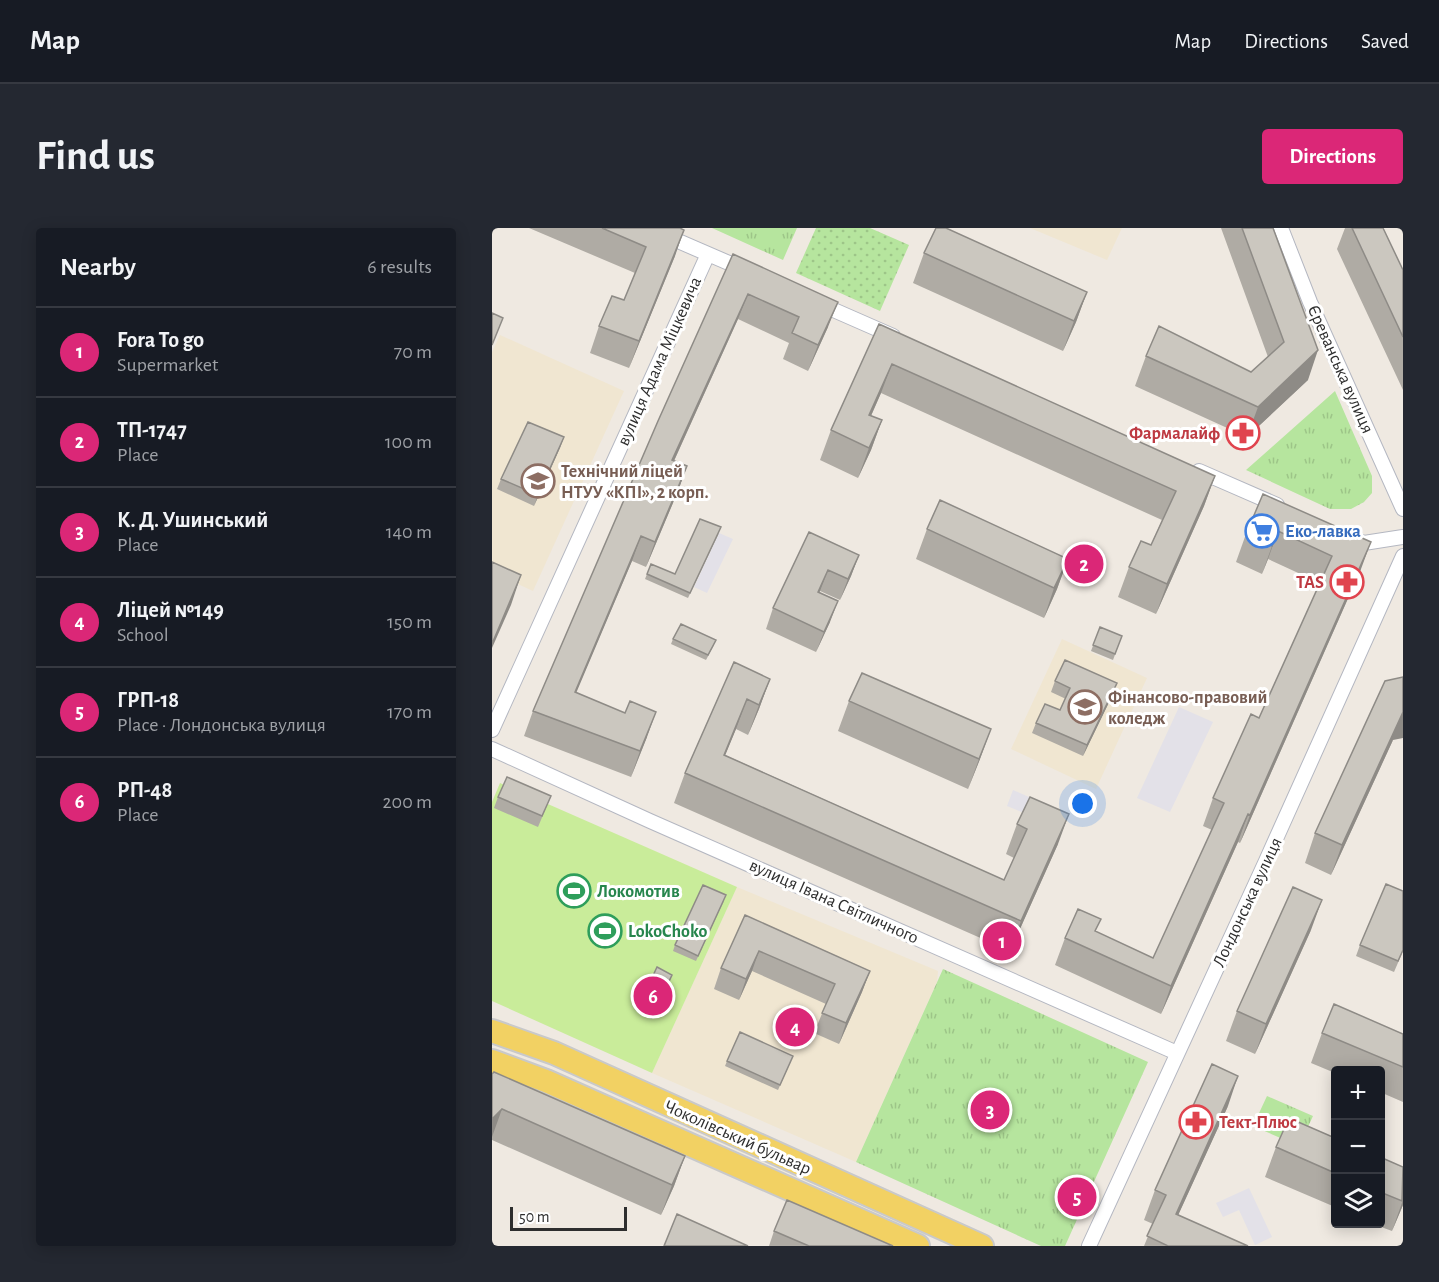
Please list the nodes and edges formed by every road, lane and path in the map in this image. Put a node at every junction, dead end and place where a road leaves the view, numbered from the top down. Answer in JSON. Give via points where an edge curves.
{"nodes":[{"id":1,"x":648,"y":228,"type":"edge"},
{"id":2,"x":1281,"y":228,"type":"edge"},
{"id":3,"x":708,"y":254,"type":"junction"},
{"id":4,"x":758,"y":276,"type":"edge"},
{"id":5,"x":810,"y":299,"type":"edge"},
{"id":6,"x":902,"y":340,"type":"edge"},
{"id":7,"x":1187,"y":465,"type":"edge"},
{"id":8,"x":1403,"y":509,"type":"edge"},
{"id":9,"x":1292,"y":512,"type":"edge"},
{"id":10,"x":1343,"y":534,"type":"edge"},
{"id":11,"x":1403,"y":537,"type":"edge"},
{"id":12,"x":1403,"y":556,"type":"edge"},
{"id":13,"x":492,"y":730,"type":"edge"},
{"id":14,"x":492,"y":749,"type":"edge"},
{"id":15,"x":492,"y":1031,"type":"edge"},
{"id":16,"x":1177,"y":1053,"type":"junction"},
{"id":17,"x":492,"y":1061,"type":"edge"},
{"id":18,"x":918,"y":1246,"type":"edge"},
{"id":19,"x":982,"y":1246,"type":"edge"},
{"id":20,"x":1089,"y":1246,"type":"edge"}],
"edges":[{"from":1,"to":3,"type":"street"},
{"from":2,"to":8,"type":"street","name":"Єреванська вулиця"},
{"from":3,"to":4,"type":"street"},
{"from":3,"to":13,"type":"street","name":"вулиця Адама Міцкевича"},
{"from":5,"to":6,"type":"street"},
{"from":7,"to":9,"type":"street"},
{"from":10,"to":11,"type":"street","via":[[1364,543]]},
{"from":12,"to":16,"type":"street","name":"Лондонська вулиця"},
{"from":14,"to":16,"type":"street","name":"вулиця Івана Світличного"},
{"from":15,"to":19,"type":"main road","name":"Чоколівський бульвар","via":[[554,1053]]},
{"from":16,"to":20,"type":"street","name":"Лондонська вулиця"},
{"from":17,"to":18,"type":"main road","name":"Чоколівський бульвар","via":[[546,1081]]}]}
